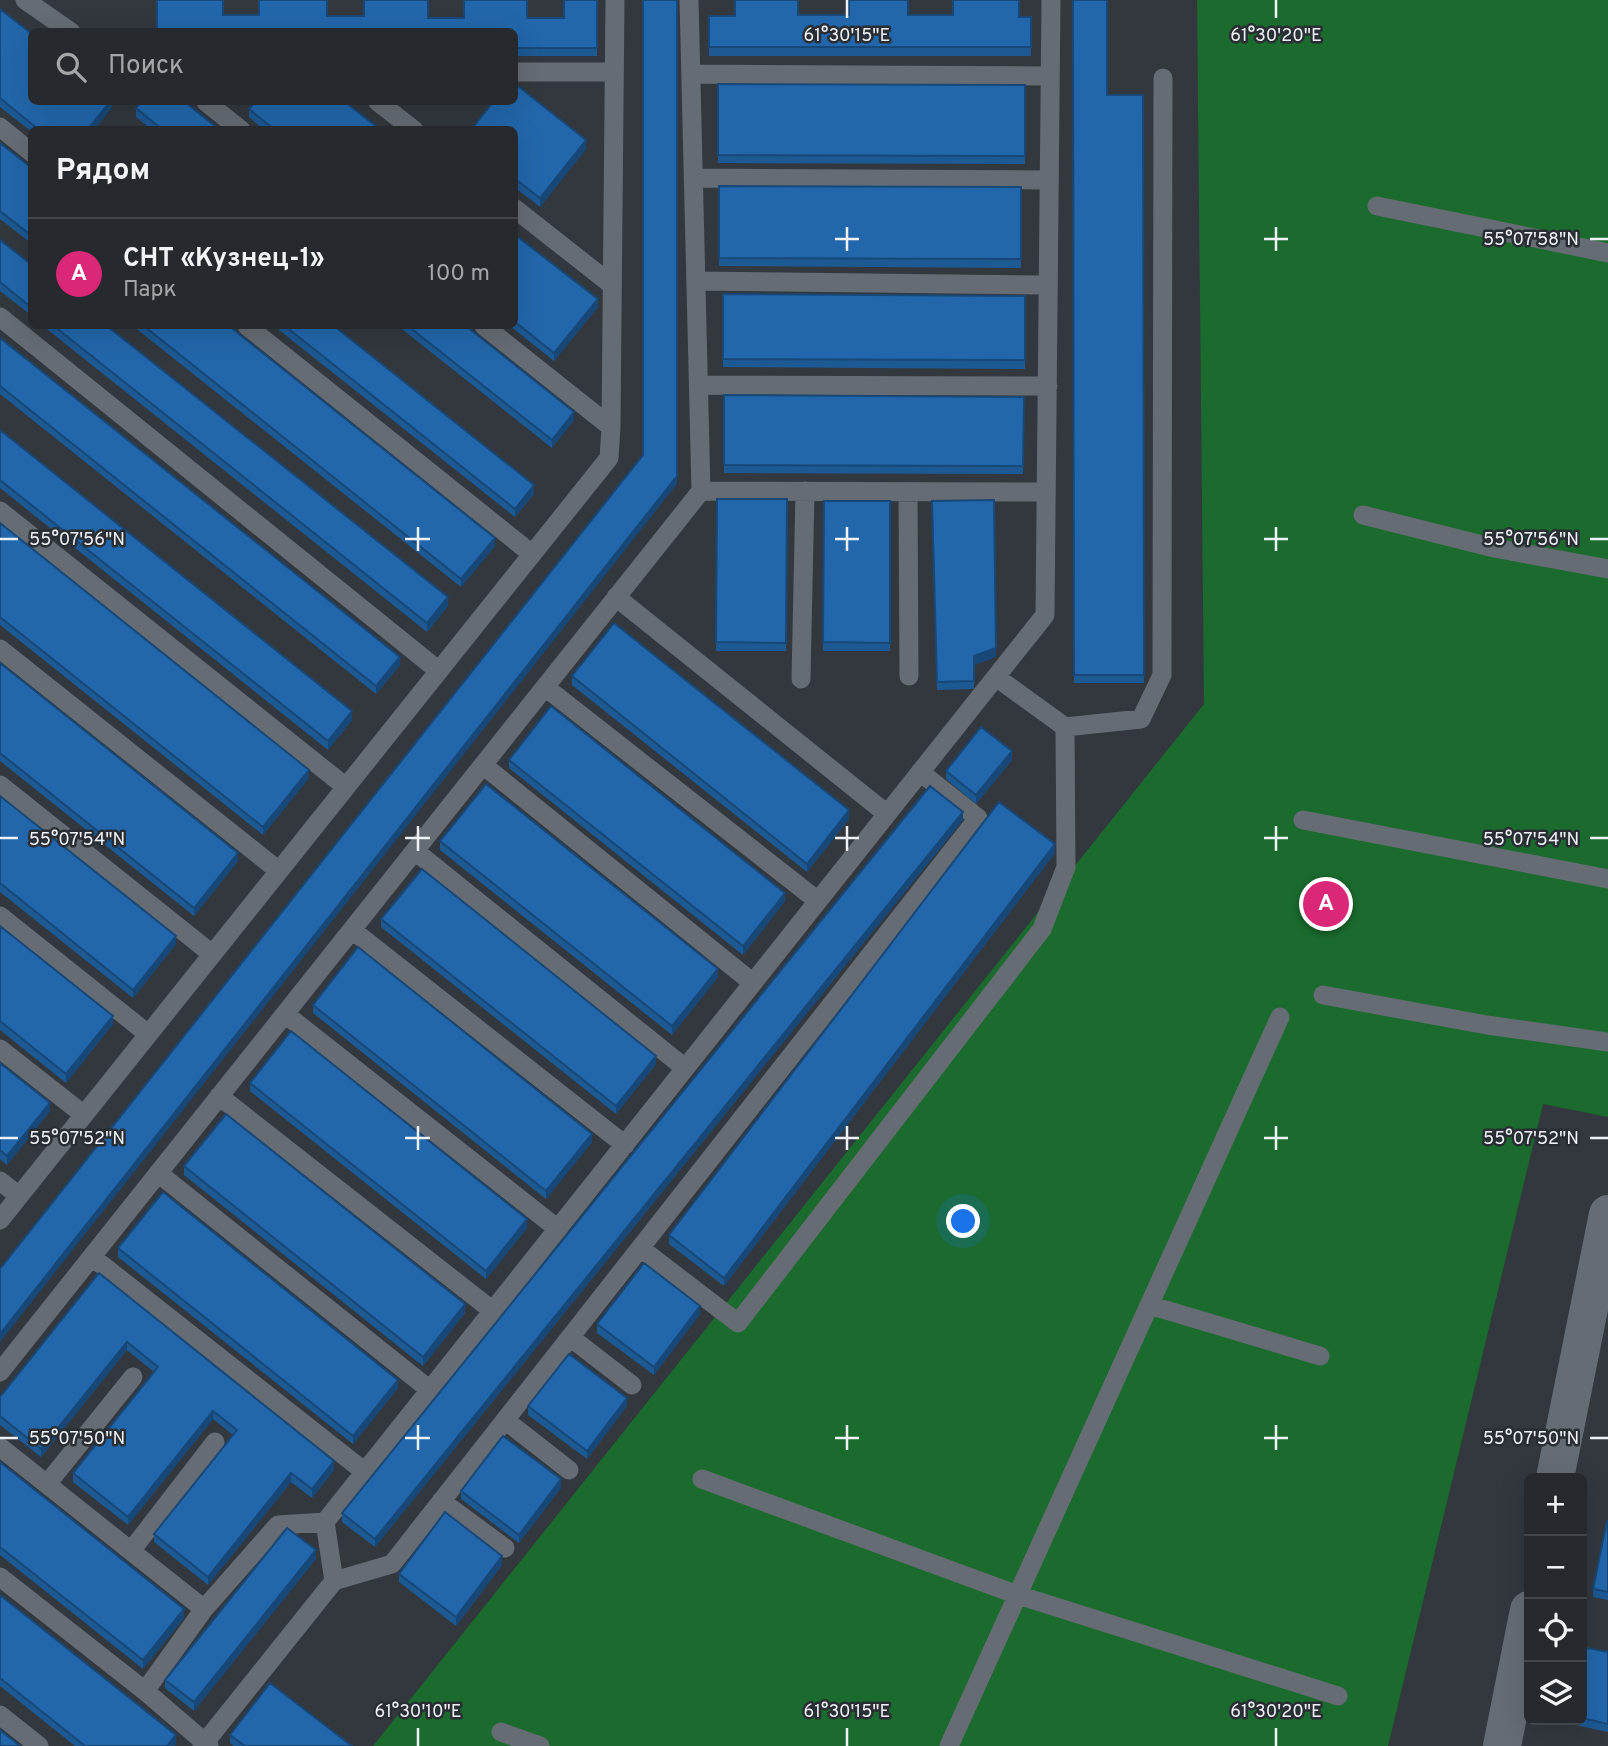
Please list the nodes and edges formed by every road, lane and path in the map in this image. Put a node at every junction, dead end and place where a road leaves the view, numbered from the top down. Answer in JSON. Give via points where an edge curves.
{"nodes":[{"id":1,"x":25,"y":0,"type":"edge"},
{"id":2,"x":615,"y":0,"type":"edge"},
{"id":3,"x":689,"y":0,"type":"edge"},
{"id":4,"x":1051,"y":0,"type":"edge"},
{"id":5,"x":65,"y":28,"type":"edge"},
{"id":6,"x":518,"y":72,"type":"edge"},
{"id":7,"x":614,"y":72,"type":"junction"},
{"id":8,"x":691,"y":74,"type":"junction"},
{"id":9,"x":1050,"y":76,"type":"junction"},
{"id":10,"x":1163,"y":78,"type":"dead end"},
{"id":11,"x":210,"y":105,"type":"edge"},
{"id":12,"x":382,"y":105,"type":"edge"},
{"id":13,"x":236,"y":126,"type":"edge"},
{"id":14,"x":409,"y":126,"type":"edge"},
{"id":15,"x":0,"y":127,"type":"edge"},
{"id":16,"x":28,"y":150,"type":"edge"},
{"id":17,"x":694,"y":178,"type":"junction"},
{"id":18,"x":1049,"y":180,"type":"junction"},
{"id":19,"x":1377,"y":206,"type":"dead end"},
{"id":20,"x":518,"y":211,"type":"edge"},
{"id":21,"x":1608,"y":253,"type":"edge"},
{"id":22,"x":696,"y":281,"type":"junction"},
{"id":23,"x":612,"y":285,"type":"junction"},
{"id":24,"x":1048,"y":285,"type":"junction"},
{"id":25,"x":0,"y":317,"type":"edge"},
{"id":26,"x":251,"y":329,"type":"edge"},
{"id":27,"x":488,"y":329,"type":"edge"},
{"id":28,"x":699,"y":385,"type":"junction"},
{"id":29,"x":1048,"y":386,"type":"junction"},
{"id":30,"x":611,"y":427,"type":"junction"},
{"id":31,"x":701,"y":491,"type":"junction"},
{"id":32,"x":805,"y":491,"type":"junction"},
{"id":33,"x":908,"y":492,"type":"junction"},
{"id":34,"x":1046,"y":492,"type":"junction"},
{"id":35,"x":0,"y":512,"type":"edge"},
{"id":36,"x":1363,"y":515,"type":"dead end"},
{"id":37,"x":532,"y":554,"type":"junction"},
{"id":38,"x":1608,"y":569,"type":"edge"},
{"id":39,"x":617,"y":597,"type":"junction"},
{"id":40,"x":0,"y":649,"type":"edge"},
{"id":41,"x":439,"y":671,"type":"junction"},
{"id":42,"x":909,"y":676,"type":"dead end"},
{"id":43,"x":996,"y":677,"type":"junction"},
{"id":44,"x":801,"y":679,"type":"dead end"},
{"id":45,"x":545,"y":687,"type":"junction"},
{"id":46,"x":1065,"y":727,"type":"junction"},
{"id":47,"x":483,"y":765,"type":"junction"},
{"id":48,"x":920,"y":772,"type":"junction"},
{"id":49,"x":0,"y":785,"type":"edge"},
{"id":50,"x":346,"y":787,"type":"junction"},
{"id":51,"x":887,"y":814,"type":"junction"},
{"id":52,"x":1303,"y":820,"type":"dead end"},
{"id":53,"x":415,"y":851,"type":"junction"},
{"id":54,"x":279,"y":871,"type":"junction"},
{"id":55,"x":1608,"y":878,"type":"edge"},
{"id":56,"x":818,"y":901,"type":"junction"},
{"id":57,"x":0,"y":916,"type":"edge"},
{"id":58,"x":352,"y":930,"type":"junction"},
{"id":59,"x":212,"y":954,"type":"junction"},
{"id":60,"x":753,"y":983,"type":"junction"},
{"id":61,"x":1322,"y":995,"type":"dead end"},
{"id":62,"x":285,"y":1014,"type":"junction"},
{"id":63,"x":1280,"y":1017,"type":"dead end"},
{"id":64,"x":148,"y":1034,"type":"junction"},
{"id":65,"x":1608,"y":1042,"type":"edge"},
{"id":66,"x":0,"y":1049,"type":"edge"},
{"id":67,"x":685,"y":1068,"type":"junction"},
{"id":68,"x":219,"y":1096,"type":"junction"},
{"id":69,"x":84,"y":1115,"type":"junction"},
{"id":70,"x":625,"y":1144,"type":"junction"},
{"id":71,"x":158,"y":1173,"type":"junction"},
{"id":72,"x":0,"y":1181,"type":"edge"},
{"id":73,"x":19,"y":1196,"type":"junction"},
{"id":74,"x":1608,"y":1214,"type":"edge"},
{"id":75,"x":0,"y":1220,"type":"edge"},
{"id":76,"x":558,"y":1229,"type":"junction"},
{"id":77,"x":640,"y":1248,"type":"junction"},
{"id":78,"x":92,"y":1257,"type":"junction"},
{"id":79,"x":1149,"y":1305,"type":"junction"},
{"id":80,"x":493,"y":1311,"type":"junction"},
{"id":81,"x":570,"y":1336,"type":"junction"},
{"id":82,"x":1320,"y":1356,"type":"dead end"},
{"id":83,"x":0,"y":1372,"type":"edge"},
{"id":84,"x":133,"y":1377,"type":"dead end"},
{"id":85,"x":632,"y":1385,"type":"dead end"},
{"id":86,"x":430,"y":1390,"type":"junction"},
{"id":87,"x":505,"y":1420,"type":"junction"},
{"id":88,"x":215,"y":1442,"type":"dead end"},
{"id":89,"x":0,"y":1447,"type":"edge"},
{"id":90,"x":569,"y":1470,"type":"dead end"},
{"id":91,"x":365,"y":1472,"type":"junction"},
{"id":92,"x":1556,"y":1473,"type":"edge"},
{"id":93,"x":702,"y":1479,"type":"dead end"},
{"id":94,"x":47,"y":1484,"type":"junction"},
{"id":95,"x":441,"y":1501,"type":"junction"},
{"id":96,"x":326,"y":1521,"type":"junction"},
{"id":97,"x":505,"y":1549,"type":"dead end"},
{"id":98,"x":131,"y":1551,"type":"junction"},
{"id":99,"x":0,"y":1577,"type":"edge"},
{"id":100,"x":334,"y":1581,"type":"junction"},
{"id":101,"x":1018,"y":1595,"type":"junction"},
{"id":102,"x":204,"y":1609,"type":"junction"},
{"id":103,"x":1524,"y":1635,"type":"edge"},
{"id":104,"x":145,"y":1691,"type":"junction"},
{"id":105,"x":1338,"y":1696,"type":"dead end"},
{"id":106,"x":0,"y":1715,"type":"edge"},
{"id":107,"x":501,"y":1732,"type":"dead end"},
{"id":108,"x":205,"y":1745,"type":"edge"},
{"id":109,"x":39,"y":1746,"type":"edge"},
{"id":110,"x":540,"y":1746,"type":"edge"},
{"id":111,"x":949,"y":1746,"type":"edge"},
{"id":112,"x":1502,"y":1746,"type":"edge"}],
"edges":[{"from":1,"to":5,"type":"lane"},
{"from":2,"to":7,"type":"lane"},
{"from":3,"to":8,"type":"lane"},
{"from":4,"to":9,"type":"lane"},
{"from":6,"to":7,"type":"lane"},
{"from":7,"to":23,"type":"lane"},
{"from":8,"to":9,"type":"lane"},
{"from":8,"to":17,"type":"lane"},
{"from":9,"to":18,"type":"lane"},
{"from":10,"to":46,"type":"lane","via":[[1163,675],[1140,719]]},
{"from":11,"to":13,"type":"lane"},
{"from":12,"to":14,"type":"lane"},
{"from":15,"to":16,"type":"lane"},
{"from":17,"to":18,"type":"lane"},
{"from":17,"to":22,"type":"lane"},
{"from":18,"to":24,"type":"lane"},
{"from":19,"to":21,"type":"lane"},
{"from":20,"to":23,"type":"lane"},
{"from":22,"to":24,"type":"lane"},
{"from":22,"to":28,"type":"lane"},
{"from":23,"to":30,"type":"lane"},
{"from":24,"to":29,"type":"lane"},
{"from":25,"to":41,"type":"lane"},
{"from":26,"to":37,"type":"lane"},
{"from":27,"to":30,"type":"lane"},
{"from":28,"to":29,"type":"lane"},
{"from":28,"to":31,"type":"lane"},
{"from":29,"to":34,"type":"lane"},
{"from":30,"to":37,"type":"lane","via":[[609,457]]},
{"from":31,"to":32,"type":"lane"},
{"from":31,"to":39,"type":"lane"},
{"from":32,"to":33,"type":"lane"},
{"from":32,"to":44,"type":"lane"},
{"from":33,"to":34,"type":"lane"},
{"from":33,"to":42,"type":"lane"},
{"from":34,"to":43,"type":"lane","via":[[1045,615]]},
{"from":35,"to":50,"type":"lane"},
{"from":36,"to":38,"type":"lane","via":[[1494,548]]},
{"from":37,"to":41,"type":"lane"},
{"from":39,"to":45,"type":"lane"},
{"from":39,"to":51,"type":"lane"},
{"from":40,"to":54,"type":"lane"},
{"from":41,"to":50,"type":"lane"},
{"from":43,"to":46,"type":"lane"},
{"from":43,"to":48,"type":"lane"},
{"from":45,"to":47,"type":"lane"},
{"from":45,"to":56,"type":"lane"},
{"from":46,"to":77,"type":"lane","via":[[1066,867],[1042,929],[738,1322]]},
{"from":47,"to":53,"type":"lane"},
{"from":47,"to":60,"type":"lane"},
{"from":48,"to":51,"type":"lane"},
{"from":48,"to":77,"type":"lane","via":[[978,818]]},
{"from":49,"to":59,"type":"lane"},
{"from":50,"to":54,"type":"lane"},
{"from":51,"to":56,"type":"lane"},
{"from":52,"to":55,"type":"lane"},
{"from":53,"to":58,"type":"lane"},
{"from":53,"to":67,"type":"lane"},
{"from":54,"to":59,"type":"lane"},
{"from":56,"to":60,"type":"lane"},
{"from":57,"to":64,"type":"lane"},
{"from":58,"to":62,"type":"lane"},
{"from":58,"to":70,"type":"lane"},
{"from":59,"to":64,"type":"lane"},
{"from":60,"to":67,"type":"lane"},
{"from":61,"to":65,"type":"lane"},
{"from":62,"to":68,"type":"lane"},
{"from":62,"to":76,"type":"lane"},
{"from":63,"to":79,"type":"lane"},
{"from":64,"to":69,"type":"lane"},
{"from":66,"to":69,"type":"lane"},
{"from":67,"to":70,"type":"lane"},
{"from":68,"to":71,"type":"lane"},
{"from":68,"to":80,"type":"lane"},
{"from":69,"to":73,"type":"lane"},
{"from":70,"to":76,"type":"lane"},
{"from":71,"to":78,"type":"lane"},
{"from":71,"to":86,"type":"lane"},
{"from":72,"to":73,"type":"lane"},
{"from":73,"to":75,"type":"lane"},
{"from":74,"to":92,"type":"street"},
{"from":76,"to":80,"type":"lane"},
{"from":77,"to":81,"type":"lane"},
{"from":78,"to":83,"type":"lane"},
{"from":78,"to":91,"type":"lane"},
{"from":79,"to":82,"type":"lane"},
{"from":79,"to":101,"type":"lane"},
{"from":80,"to":86,"type":"lane"},
{"from":81,"to":85,"type":"lane"},
{"from":81,"to":87,"type":"lane"},
{"from":84,"to":94,"type":"lane"},
{"from":86,"to":91,"type":"lane"},
{"from":87,"to":90,"type":"lane"},
{"from":87,"to":95,"type":"lane"},
{"from":88,"to":98,"type":"lane"},
{"from":89,"to":94,"type":"lane"},
{"from":91,"to":96,"type":"lane"},
{"from":93,"to":101,"type":"lane"},
{"from":94,"to":98,"type":"lane"},
{"from":95,"to":97,"type":"lane"},
{"from":95,"to":100,"type":"lane","via":[[391,1564]]},
{"from":96,"to":100,"type":"lane"},
{"from":96,"to":102,"type":"lane","via":[[278,1525]]},
{"from":98,"to":102,"type":"lane"},
{"from":99,"to":104,"type":"lane"},
{"from":100,"to":108,"type":"lane"},
{"from":101,"to":105,"type":"lane"},
{"from":101,"to":111,"type":"lane"},
{"from":102,"to":104,"type":"lane"},
{"from":103,"to":112,"type":"street"},
{"from":104,"to":108,"type":"lane"},
{"from":106,"to":109,"type":"lane"},
{"from":107,"to":110,"type":"lane"}]}
